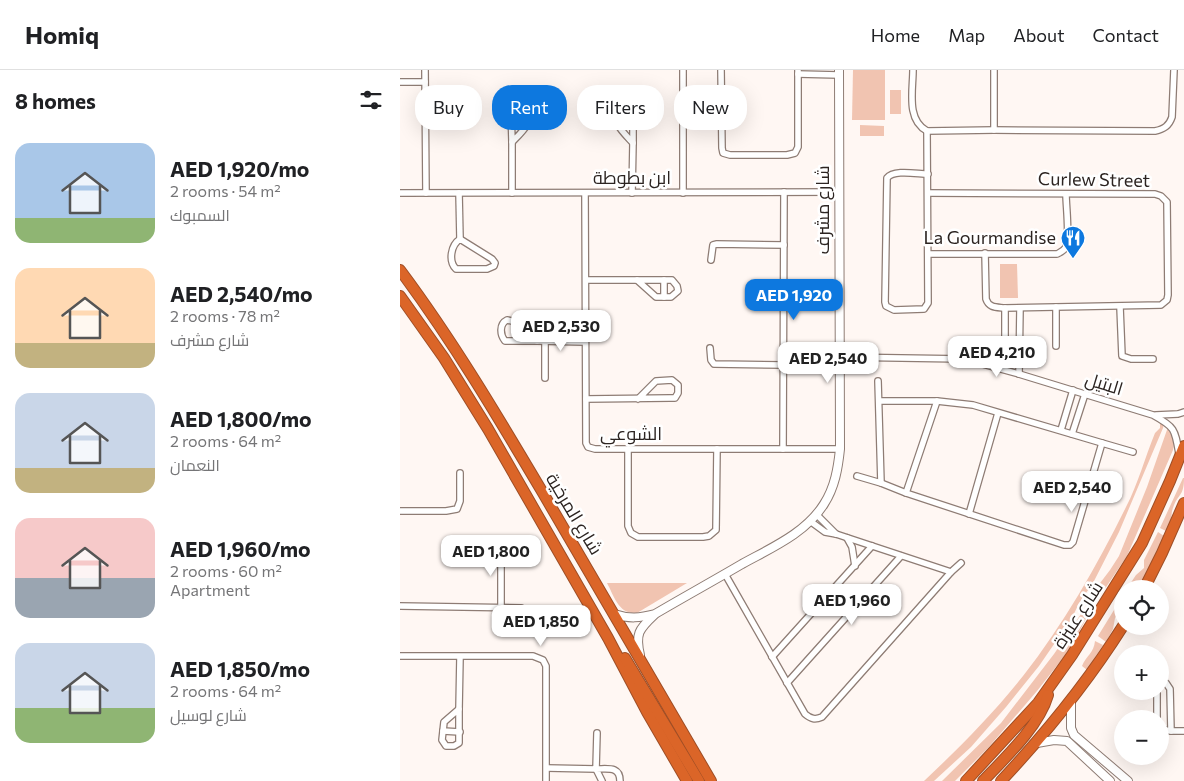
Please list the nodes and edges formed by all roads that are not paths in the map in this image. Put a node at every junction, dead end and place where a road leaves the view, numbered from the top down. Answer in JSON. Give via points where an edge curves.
{"nodes":[{"id":1,"x":425,"y":70,"type":"edge"},
{"id":2,"x":683,"y":70,"type":"edge"},
{"id":3,"x":721,"y":70,"type":"edge"},
{"id":4,"x":912,"y":70,"type":"edge"},
{"id":5,"x":994,"y":70,"type":"edge"},
{"id":6,"x":1174,"y":70,"type":"edge"},
{"id":7,"x":798,"y":72,"type":"edge"},
{"id":8,"x":839,"y":72,"type":"edge"},
{"id":9,"x":400,"y":82,"type":"edge"},
{"id":10,"x":426,"y":82,"type":"junction"},
{"id":11,"x":621,"y":130,"type":"edge"},
{"id":12,"x":633,"y":130,"type":"edge"},
{"id":13,"x":994,"y":130,"type":"junction"},
{"id":14,"x":927,"y":131,"type":"junction"},
{"id":15,"x":512,"y":142,"type":"junction"},
{"id":16,"x":633,"y":143,"type":"junction"},
{"id":17,"x":928,"y":174,"type":"junction"},
{"id":18,"x":784,"y":192,"type":"junction"},
{"id":19,"x":838,"y":192,"type":"junction"},
{"id":20,"x":426,"y":193,"type":"junction"},
{"id":21,"x":460,"y":193,"type":"junction"},
{"id":22,"x":512,"y":193,"type":"junction"},
{"id":23,"x":585,"y":193,"type":"junction"},
{"id":24,"x":632,"y":193,"type":"junction"},
{"id":25,"x":682,"y":193,"type":"junction"},
{"id":26,"x":928,"y":193,"type":"junction"},
{"id":27,"x":400,"y":194,"type":"edge"},
{"id":28,"x":1066,"y":194,"type":"junction"},
{"id":29,"x":460,"y":239,"type":"junction"},
{"id":30,"x":784,"y":245,"type":"junction"},
{"id":31,"x":928,"y":254,"type":"junction"},
{"id":32,"x":985,"y":254,"type":"junction"},
{"id":33,"x":711,"y":260,"type":"dead end"},
{"id":34,"x":400,"y":270,"type":"edge"},
{"id":35,"x":586,"y":280,"type":"junction"},
{"id":36,"x":637,"y":280,"type":"junction"},
{"id":37,"x":664,"y":280,"type":"junction"},
{"id":38,"x":400,"y":296,"type":"edge"},
{"id":39,"x":664,"y":297,"type":"junction"},
{"id":40,"x":1056,"y":307,"type":"junction"},
{"id":41,"x":1120,"y":307,"type":"junction"},
{"id":42,"x":1005,"y":308,"type":"junction"},
{"id":43,"x":1020,"y":308,"type":"junction"},
{"id":44,"x":537,"y":341,"type":"junction"},
{"id":45,"x":545,"y":342,"type":"junction"},
{"id":46,"x":585,"y":342,"type":"junction"},
{"id":47,"x":1056,"y":346,"type":"dead end"},
{"id":48,"x":710,"y":348,"type":"dead end"},
{"id":49,"x":1005,"y":352,"type":"junction"},
{"id":50,"x":1019,"y":354,"type":"junction"},
{"id":51,"x":839,"y":356,"type":"junction"},
{"id":52,"x":1153,"y":359,"type":"dead end"},
{"id":53,"x":784,"y":365,"type":"junction"},
{"id":54,"x":1003,"y":369,"type":"junction"},
{"id":55,"x":1019,"y":374,"type":"junction"},
{"id":56,"x":545,"y":378,"type":"dead end"},
{"id":57,"x":878,"y":381,"type":"dead end"},
{"id":58,"x":1073,"y":390,"type":"junction"},
{"id":59,"x":1085,"y":394,"type":"junction"},
{"id":60,"x":638,"y":398,"type":"junction"},
{"id":61,"x":586,"y":399,"type":"junction"},
{"id":62,"x":879,"y":401,"type":"junction"},
{"id":63,"x":937,"y":402,"type":"junction"},
{"id":64,"x":1184,"y":412,"type":"edge"},
{"id":65,"x":998,"y":413,"type":"junction"},
{"id":66,"x":1153,"y":414,"type":"junction"},
{"id":67,"x":1060,"y":430,"type":"junction"},
{"id":68,"x":1072,"y":434,"type":"junction"},
{"id":69,"x":1102,"y":444,"type":"junction"},
{"id":70,"x":1184,"y":446,"type":"edge"},
{"id":71,"x":628,"y":449,"type":"junction"},
{"id":72,"x":717,"y":449,"type":"junction"},
{"id":73,"x":783,"y":449,"type":"junction"},
{"id":74,"x":840,"y":449,"type":"junction"},
{"id":75,"x":1133,"y":452,"type":"dead end"},
{"id":76,"x":1180,"y":459,"type":"junction"},
{"id":77,"x":460,"y":472,"type":"dead end"},
{"id":78,"x":857,"y":476,"type":"dead end"},
{"id":79,"x":881,"y":483,"type":"junction"},
{"id":80,"x":906,"y":493,"type":"junction"},
{"id":81,"x":1184,"y":503,"type":"edge"},
{"id":82,"x":400,"y":511,"type":"edge"},
{"id":83,"x":816,"y":514,"type":"junction"},
{"id":84,"x":969,"y":514,"type":"junction"},
{"id":85,"x":810,"y":521,"type":"junction"},
{"id":86,"x":836,"y":534,"type":"junction"},
{"id":87,"x":847,"y":538,"type":"junction"},
{"id":88,"x":501,"y":546,"type":"dead end"},
{"id":89,"x":872,"y":546,"type":"junction"},
{"id":90,"x":901,"y":556,"type":"junction"},
{"id":91,"x":962,"y":562,"type":"dead end"},
{"id":92,"x":855,"y":566,"type":"junction"},
{"id":93,"x":951,"y":572,"type":"junction"},
{"id":94,"x":725,"y":574,"type":"junction"},
{"id":95,"x":1149,"y":580,"type":"edge"},
{"id":96,"x":400,"y":606,"type":"edge"},
{"id":97,"x":501,"y":608,"type":"junction"},
{"id":98,"x":521,"y":608,"type":"dead end"},
{"id":99,"x":614,"y":614,"type":"junction"},
{"id":100,"x":655,"y":614,"type":"junction"},
{"id":101,"x":1117,"y":635,"type":"edge"},
{"id":102,"x":608,"y":638,"type":"junction"},
{"id":103,"x":400,"y":656,"type":"edge"},
{"id":104,"x":460,"y":657,"type":"junction"},
{"id":105,"x":772,"y":657,"type":"junction"},
{"id":106,"x":641,"y":658,"type":"junction"},
{"id":107,"x":787,"y":683,"type":"junction"},
{"id":108,"x":1169,"y":688,"type":"edge"},
{"id":109,"x":1048,"y":689,"type":"junction"},
{"id":110,"x":1071,"y":702,"type":"junction"},
{"id":111,"x":460,"y":709,"type":"junction"},
{"id":112,"x":443,"y":731,"type":"junction"},
{"id":113,"x":1171,"y":731,"type":"joint"},
{"id":114,"x":1184,"y":731,"type":"edge"},
{"id":115,"x":460,"y":732,"type":"junction"},
{"id":116,"x":597,"y":733,"type":"dead end"},
{"id":117,"x":1073,"y":733,"type":"junction"},
{"id":118,"x":1063,"y":735,"type":"junction"},
{"id":119,"x":1037,"y":743,"type":"junction"},
{"id":120,"x":547,"y":768,"type":"junction"},
{"id":121,"x":596,"y":769,"type":"junction"},
{"id":122,"x":546,"y":781,"type":"edge"},
{"id":123,"x":602,"y":781,"type":"edge"},
{"id":124,"x":620,"y":781,"type":"edge"},
{"id":125,"x":687,"y":781,"type":"edge"},
{"id":126,"x":699,"y":781,"type":"edge"},
{"id":127,"x":711,"y":781,"type":"edge"},
{"id":128,"x":966,"y":781,"type":"edge"},
{"id":129,"x":983,"y":781,"type":"edge"},
{"id":130,"x":1001,"y":781,"type":"edge"},
{"id":131,"x":1110,"y":781,"type":"edge"},
{"id":132,"x":1128,"y":781,"type":"edge"}],
"edges":[{"from":1,"to":10,"type":"street"},
{"from":2,"to":25,"type":"street"},
{"from":3,"to":7,"type":"street","via":[[722,148],[723,153],[730,155],[795,153],[798,146]]},
{"from":4,"to":14,"type":"street","via":[[914,115]]},
{"from":5,"to":13,"type":"street"},
{"from":6,"to":13,"type":"street","via":[[1172,117],[1161,130]]},
{"from":7,"to":8,"type":"street"},
{"from":8,"to":19,"type":"street","name":"شارع مشرف"},
{"from":9,"to":10,"type":"street"},
{"from":10,"to":20,"type":"street"},
{"from":11,"to":16,"type":"street"},
{"from":12,"to":16,"type":"street"},
{"from":13,"to":14,"type":"street"},
{"from":14,"to":17,"type":"street"},
{"from":15,"to":15,"type":"street","via":[[513,105],[518,101],[526,102],[530,110],[529,122]]},
{"from":15,"to":22,"type":"street"},
{"from":16,"to":24,"type":"street"},
{"from":17,"to":26,"type":"street"},
{"from":17,"to":31,"type":"street","via":[[895,174],[887,178],[885,302],[889,309],[918,310],[926,307]]},
{"from":18,"to":19,"type":"street","name":"ابن بطوطة"},
{"from":18,"to":25,"type":"street","name":"ابن بطوطة"},
{"from":18,"to":30,"type":"street"},
{"from":19,"to":51,"type":"street","name":"شارع مشرف"},
{"from":20,"to":21,"type":"street","name":"ابن بطوطة"},
{"from":20,"to":27,"type":"street","name":"ابن بطوطة"},
{"from":21,"to":22,"type":"street","name":"ابن بطوطة"},
{"from":21,"to":29,"type":"street"},
{"from":22,"to":23,"type":"street","name":"ابن بطوطة"},
{"from":23,"to":24,"type":"street","name":"ابن بطوطة"},
{"from":23,"to":35,"type":"street","name":"الشوعي"},
{"from":24,"to":25,"type":"street","name":"ابن بطوطة"},
{"from":26,"to":28,"type":"street","name":"Curlew Street"},
{"from":26,"to":31,"type":"street"},
{"from":28,"to":32,"type":"street","via":[[1065,249],[1057,254]]},
{"from":28,"to":41,"type":"street","name":"Curlew Street","via":[[1155,194],[1167,202],[1167,300],[1156,306]]},
{"from":29,"to":29,"type":"street","via":[[492,259],[494,266],[456,269],[452,264],[452,249]]},
{"from":30,"to":33,"type":"street","via":[[716,244],[711,250]]},
{"from":30,"to":53,"type":"street"},
{"from":31,"to":32,"type":"street"},
{"from":32,"to":42,"type":"street","name":"Curlew Street","via":[[986,298],[992,307]]},
{"from":34,"to":99,"type":"highway","name":"شارع المرخية","via":[[464,362]]},
{"from":35,"to":36,"type":"street"},
{"from":35,"to":46,"type":"street","name":"الشوعي"},
{"from":36,"to":37,"type":"street"},
{"from":36,"to":39,"type":"street","via":[[656,297]]},
{"from":37,"to":39,"type":"street"},
{"from":37,"to":39,"type":"street","via":[[672,280],[678,288],[676,294]]},
{"from":38,"to":102,"type":"highway","name":"شارع المرخية","via":[[488,429]]},
{"from":40,"to":41,"type":"street","name":"Curlew Street"},
{"from":40,"to":43,"type":"street","name":"Curlew Street"},
{"from":40,"to":47,"type":"street"},
{"from":41,"to":52,"type":"street","via":[[1122,356]]},
{"from":42,"to":43,"type":"street","name":"Curlew Street"},
{"from":42,"to":49,"type":"street"},
{"from":43,"to":50,"type":"street"},
{"from":44,"to":44,"type":"street","via":[[505,341],[502,324],[507,320],[517,322]]},
{"from":44,"to":45,"type":"street"},
{"from":45,"to":46,"type":"street"},
{"from":45,"to":56,"type":"street"},
{"from":46,"to":61,"type":"street","name":"الشوعي"},
{"from":48,"to":53,"type":"street","via":[[714,364]]},
{"from":49,"to":50,"type":"street","via":[[1013,349]]},
{"from":49,"to":54,"type":"street"},
{"from":50,"to":55,"type":"street"},
{"from":51,"to":54,"type":"street","name":"البتيل","via":[[964,360]]},
{"from":51,"to":74,"type":"street","name":"شارع مشرف"},
{"from":53,"to":73,"type":"street"},
{"from":54,"to":55,"type":"street","name":"البتيل"},
{"from":55,"to":58,"type":"street","name":"البتيل"},
{"from":57,"to":62,"type":"street"},
{"from":58,"to":59,"type":"street","name":"البتيل"},
{"from":58,"to":67,"type":"street"},
{"from":59,"to":66,"type":"street","name":"البتيل"},
{"from":59,"to":68,"type":"street"},
{"from":60,"to":60,"type":"street","via":[[675,398],[678,385],[672,380],[656,381]]},
{"from":60,"to":61,"type":"street"},
{"from":61,"to":71,"type":"street","name":"الشوعي","via":[[588,447]]},
{"from":62,"to":63,"type":"street"},
{"from":62,"to":79,"type":"street"},
{"from":63,"to":65,"type":"street","via":[[973,405]]},
{"from":63,"to":80,"type":"street"},
{"from":64,"to":66,"type":"street","name":"البتيل"},
{"from":65,"to":67,"type":"street"},
{"from":65,"to":84,"type":"street"},
{"from":66,"to":76,"type":"street","name":"البتيل","via":[[1172,426]]},
{"from":67,"to":68,"type":"street"},
{"from":68,"to":69,"type":"street"},
{"from":69,"to":75,"type":"street"},
{"from":69,"to":84,"type":"street","via":[[1075,538],[1070,545]]},
{"from":70,"to":76,"type":"highway","name":"شارع عنيزة"},
{"from":71,"to":72,"type":"street","name":"الشوعي"},
{"from":71,"to":72,"type":"street","via":[[628,526],[631,533],[638,537],[693,537],[709,536],[716,530]]},
{"from":72,"to":73,"type":"street","name":"الشوعي"},
{"from":73,"to":74,"type":"street","name":"الشوعي"},
{"from":74,"to":83,"type":"street","name":"شارع مشرف","via":[[835,480]]},
{"from":76,"to":109,"type":"highway","name":"شارع عنيزة","via":[[1142,543]]},
{"from":77,"to":82,"type":"street","via":[[460,501],[456,509]]},
{"from":78,"to":79,"type":"street"},
{"from":79,"to":80,"type":"street"},
{"from":80,"to":84,"type":"street"},
{"from":81,"to":95,"type":"highway"},
{"from":83,"to":85,"type":"street","name":"شارع مشرف"},
{"from":83,"to":86,"type":"street"},
{"from":85,"to":86,"type":"street","via":[[825,532]]},
{"from":85,"to":94,"type":"street","name":"شارع مشرف"},
{"from":86,"to":87,"type":"street"},
{"from":87,"to":89,"type":"street"},
{"from":87,"to":92,"type":"street","via":[[852,546]]},
{"from":88,"to":97,"type":"street"},
{"from":89,"to":90,"type":"street"},
{"from":89,"to":92,"type":"street"},
{"from":90,"to":93,"type":"street"},
{"from":90,"to":107,"type":"street"},
{"from":91,"to":93,"type":"street"},
{"from":92,"to":105,"type":"street"},
{"from":93,"to":107,"type":"street","via":[[822,717],[810,718],[805,714]]},
{"from":94,"to":100,"type":"street","name":"شارع مشرف"},
{"from":94,"to":105,"type":"street"},
{"from":96,"to":97,"type":"street"},
{"from":97,"to":98,"type":"street"},
{"from":99,"to":100,"type":"street","name":"شارع مشرف","via":[[634,618]]},
{"from":99,"to":106,"type":"highway","name":"شارع المرخية"},
{"from":100,"to":106,"type":"street","name":"شارع مشرف","via":[[640,629],[637,637]]},
{"from":101,"to":110,"type":"highway"},
{"from":102,"to":125,"type":"highway","name":"شارع المرخية"},
{"from":102,"to":126,"type":"highway","via":[[638,677]]},
{"from":103,"to":104,"type":"street"},
{"from":104,"to":111,"type":"street"},
{"from":104,"to":120,"type":"street","via":[[538,656],[543,660],[546,666]]},
{"from":105,"to":107,"type":"street"},
{"from":106,"to":127,"type":"highway","name":"شارع المرخية"},
{"from":108,"to":113,"type":"street"},
{"from":109,"to":128,"type":"highway","name":"شارع عنيزة"},
{"from":109,"to":129,"type":"highway","via":[[1046,703],[1037,719]]},
{"from":110,"to":117,"type":"street"},
{"from":110,"to":119,"type":"highway"},
{"from":111,"to":112,"type":"street","via":[[444,722]]},
{"from":111,"to":115,"type":"street"},
{"from":112,"to":115,"type":"street"},
{"from":112,"to":115,"type":"street","via":[[444,743],[450,746],[459,743]]},
{"from":113,"to":114,"type":"street"},
{"from":116,"to":121,"type":"street"},
{"from":117,"to":118,"type":"street","via":[[1069,730]]},
{"from":117,"to":132,"type":"street"},
{"from":118,"to":119,"type":"street"},
{"from":118,"to":131,"type":"street"},
{"from":119,"to":130,"type":"highway"},
{"from":120,"to":121,"type":"street"},
{"from":120,"to":122,"type":"street"},
{"from":121,"to":123,"type":"street"},
{"from":121,"to":124,"type":"street","via":[[615,770],[619,772]]}]}
